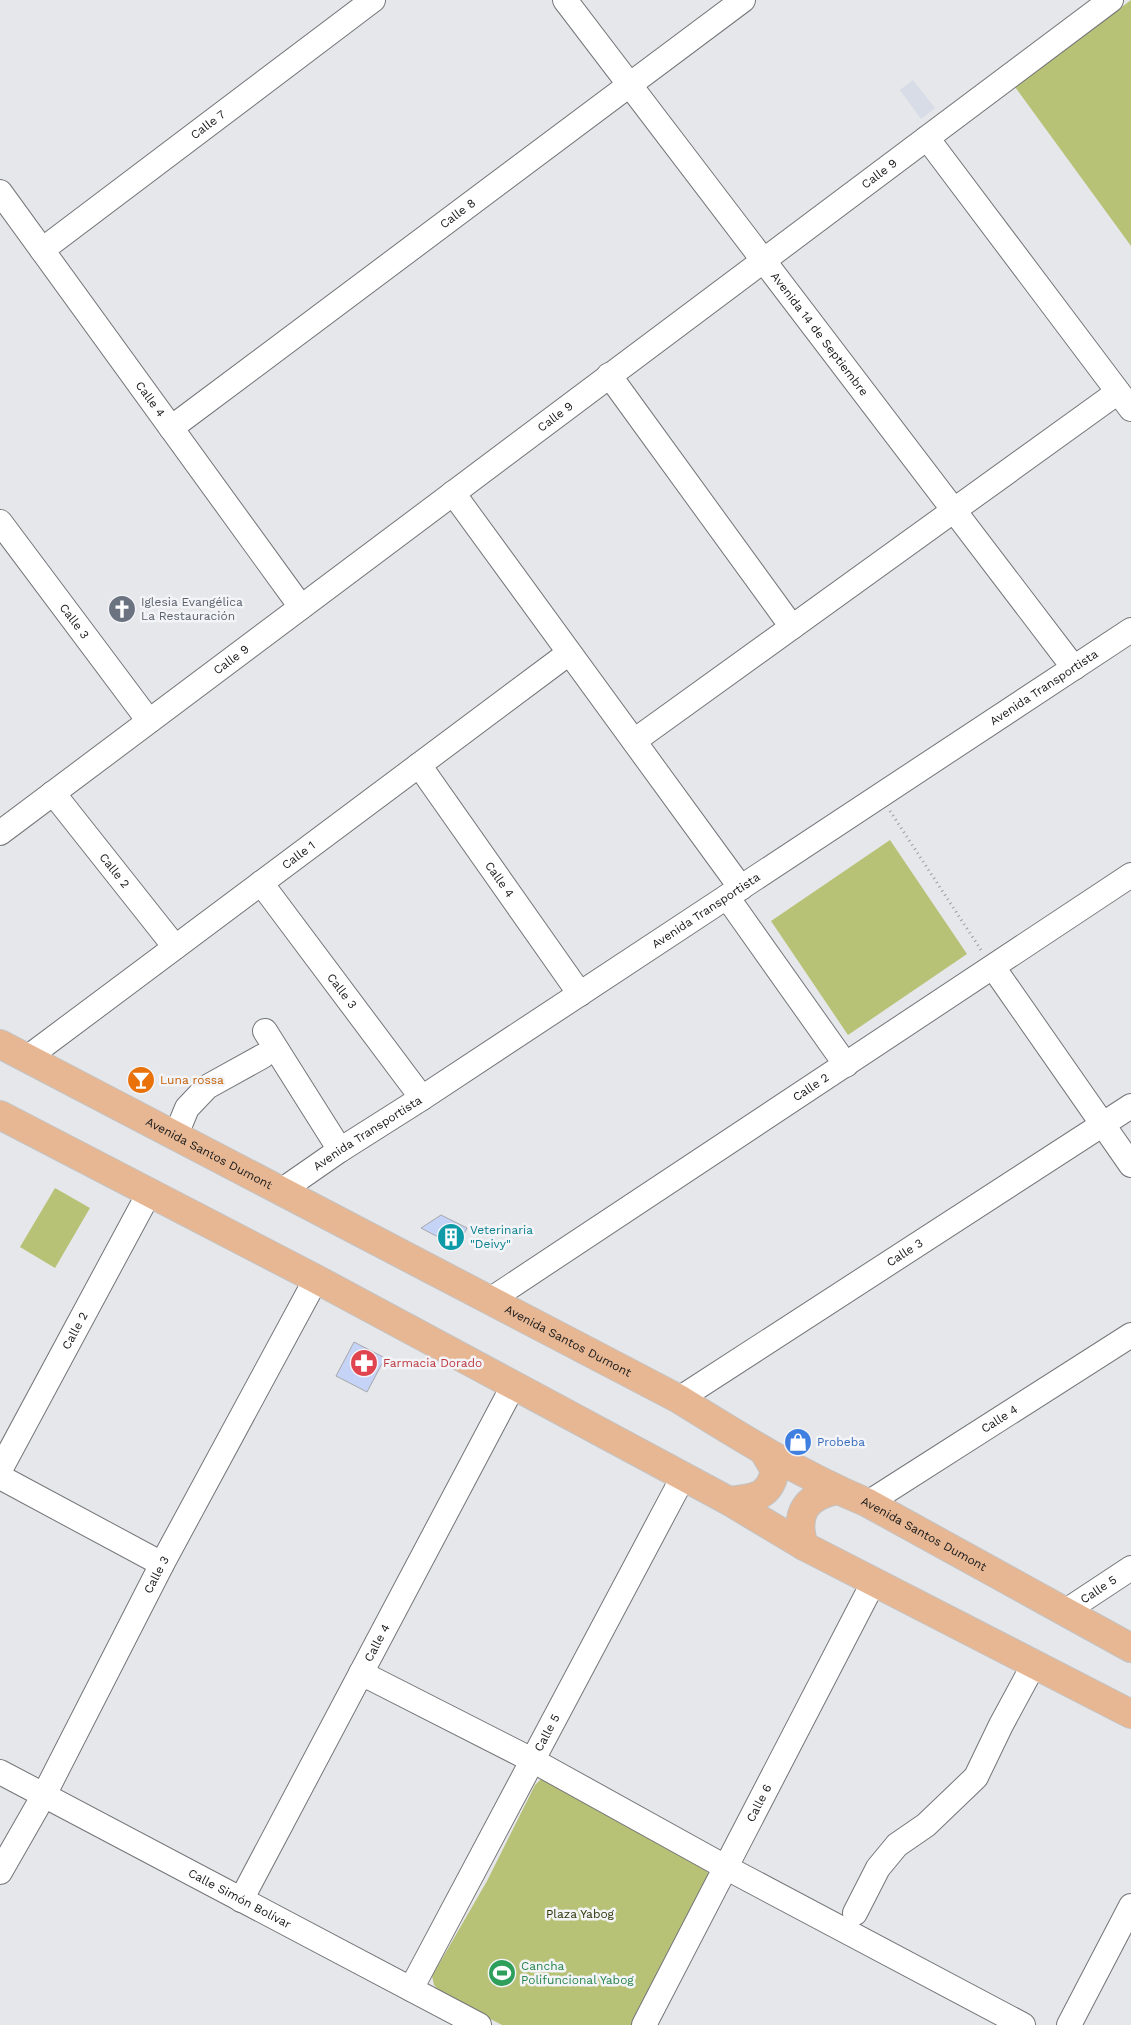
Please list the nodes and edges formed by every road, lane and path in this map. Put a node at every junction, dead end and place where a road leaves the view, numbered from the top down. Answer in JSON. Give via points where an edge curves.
{"nodes":[{"id":1,"x":373,"y":0,"type":"edge"},
{"id":2,"x":565,"y":0,"type":"edge"},
{"id":3,"x":743,"y":0,"type":"edge"},
{"id":4,"x":1111,"y":0,"type":"edge"},
{"id":5,"x":630,"y":85,"type":"junction"},
{"id":6,"x":927,"y":138,"type":"junction"},
{"id":7,"x":0,"y":192,"type":"edge"},
{"id":8,"x":42,"y":250,"type":"junction"},
{"id":9,"x":763,"y":260,"type":"junction"},
{"id":10,"x":609,"y":375,"type":"junction"},
{"id":11,"x":1124,"y":400,"type":"edge"},
{"id":12,"x":171,"y":428,"type":"junction"},
{"id":13,"x":452,"y":493,"type":"junction"},
{"id":14,"x":954,"y":511,"type":"junction"},
{"id":15,"x":0,"y":522,"type":"edge"},
{"id":16,"x":301,"y":607,"type":"junction"},
{"id":17,"x":792,"y":626,"type":"junction"},
{"id":18,"x":1131,"y":630,"type":"edge"},
{"id":19,"x":569,"y":653,"type":"junction"},
{"id":20,"x":1074,"y":668,"type":"junction"},
{"id":21,"x":149,"y":721,"type":"junction"},
{"id":22,"x":634,"y":741,"type":"junction"},
{"id":23,"x":420,"y":765,"type":"junction"},
{"id":24,"x":53,"y":793,"type":"junction"},
{"id":25,"x":880,"y":796,"type":"junction"},
{"id":26,"x":0,"y":833,"type":"edge"},
{"id":27,"x":1131,"y":875,"type":"edge"},
{"id":28,"x":261,"y":884,"type":"junction"},
{"id":29,"x":734,"y":892,"type":"junction"},
{"id":30,"x":176,"y":947,"type":"junction"},
{"id":31,"x":993,"y":967,"type":"junction"},
{"id":32,"x":580,"y":994,"type":"junction"},
{"id":33,"x":265,"y":1031,"type":"dead end"},
{"id":34,"x":0,"y":1044,"type":"edge"},
{"id":35,"x":263,"y":1056,"type":"dead end"},
{"id":36,"x":27,"y":1058,"type":"junction"},
{"id":37,"x":846,"y":1065,"type":"junction"},
{"id":38,"x":422,"y":1098,"type":"junction"},
{"id":39,"x":1131,"y":1106,"type":"edge"},
{"id":40,"x":0,"y":1115,"type":"edge"},
{"id":41,"x":1103,"y":1124,"type":"junction"},
{"id":42,"x":175,"y":1136,"type":"junction"},
{"id":43,"x":340,"y":1150,"type":"junction"},
{"id":44,"x":1131,"y":1165,"type":"edge"},
{"id":45,"x":281,"y":1191,"type":"junction"},
{"id":46,"x":149,"y":1193,"type":"junction"},
{"id":47,"x":316,"y":1279,"type":"junction"},
{"id":48,"x":490,"y":1300,"type":"junction"},
{"id":49,"x":1131,"y":1335,"type":"edge"},
{"id":50,"x":513,"y":1386,"type":"junction"},
{"id":51,"x":679,"y":1399,"type":"junction"},
{"id":52,"x":763,"y":1450,"type":"junction"},
{"id":53,"x":0,"y":1470,"type":"edge"},
{"id":54,"x":0,"y":1477,"type":"edge"},
{"id":55,"x":683,"y":1477,"type":"junction"},
{"id":56,"x":838,"y":1490,"type":"junction"},
{"id":57,"x":729,"y":1501,"type":"junction"},
{"id":58,"x":868,"y":1503,"type":"junction"},
{"id":59,"x":804,"y":1546,"type":"junction"},
{"id":60,"x":162,"y":1564,"type":"junction"},
{"id":61,"x":1131,"y":1568,"type":"edge"},
{"id":62,"x":874,"y":1580,"type":"junction"},
{"id":63,"x":1066,"y":1611,"type":"junction"},
{"id":64,"x":1131,"y":1648,"type":"edge"},
{"id":65,"x":1034,"y":1664,"type":"junction"},
{"id":66,"x":361,"y":1673,"type":"junction"},
{"id":67,"x":1131,"y":1714,"type":"edge"},
{"id":68,"x":532,"y":1760,"type":"junction"},
{"id":69,"x":0,"y":1772,"type":"edge"},
{"id":70,"x":44,"y":1795,"type":"junction"},
{"id":71,"x":727,"y":1868,"type":"junction"},
{"id":72,"x":0,"y":1872,"type":"edge"},
{"id":73,"x":241,"y":1900,"type":"junction"},
{"id":74,"x":1131,"y":1906,"type":"edge"},
{"id":75,"x":855,"y":1913,"type":"dead end"},
{"id":76,"x":411,"y":1989,"type":"junction"},
{"id":77,"x":479,"y":2025,"type":"edge"},
{"id":78,"x":644,"y":2025,"type":"edge"},
{"id":79,"x":1023,"y":2025,"type":"edge"},
{"id":80,"x":1069,"y":2025,"type":"edge"}],
"edges":[{"from":1,"to":8,"type":"street","name":"Calle 7"},
{"from":2,"to":5,"type":"street","name":"Avenida 14 de Septiembre"},
{"from":3,"to":5,"type":"street","name":"Calle 8"},
{"from":4,"to":6,"type":"street","name":"Calle 9"},
{"from":5,"to":9,"type":"street","name":"Avenida 14 de Septiembre"},
{"from":5,"to":12,"type":"street","name":"Calle 8"},
{"from":6,"to":9,"type":"street","name":"Calle 9"},
{"from":6,"to":11,"type":"street"},
{"from":7,"to":8,"type":"street","name":"Calle 4"},
{"from":8,"to":12,"type":"street","name":"Calle 4"},
{"from":9,"to":10,"type":"street","name":"Calle 9"},
{"from":9,"to":14,"type":"street","name":"Avenida 14 de Septiembre"},
{"from":10,"to":13,"type":"street","name":"Calle 9"},
{"from":10,"to":17,"type":"street"},
{"from":11,"to":14,"type":"street"},
{"from":12,"to":16,"type":"street","name":"Calle 4"},
{"from":13,"to":16,"type":"street","name":"Calle 9"},
{"from":13,"to":19,"type":"street"},
{"from":14,"to":17,"type":"street"},
{"from":14,"to":20,"type":"street","name":"Avenida 14 de Septiembre"},
{"from":15,"to":21,"type":"street","name":"Calle 3"},
{"from":16,"to":21,"type":"street","name":"Calle 9"},
{"from":17,"to":22,"type":"street"},
{"from":18,"to":20,"type":"street","name":"Avenida Transportista"},
{"from":19,"to":22,"type":"street"},
{"from":19,"to":23,"type":"street","name":"Calle 1"},
{"from":20,"to":25,"type":"street","name":"Avenida Transportista"},
{"from":21,"to":24,"type":"street","name":"Calle 9"},
{"from":22,"to":29,"type":"street"},
{"from":23,"to":28,"type":"street","name":"Calle 1"},
{"from":23,"to":32,"type":"street","name":"Calle 4"},
{"from":24,"to":26,"type":"street","name":"Calle 9"},
{"from":24,"to":30,"type":"street","name":"Calle 2"},
{"from":25,"to":29,"type":"street","name":"Avenida Transportista"},
{"from":25,"to":31,"type":"path"},
{"from":27,"to":31,"type":"street","name":"Calle 2"},
{"from":28,"to":30,"type":"street","name":"Calle 1"},
{"from":28,"to":38,"type":"street","name":"Calle 3"},
{"from":29,"to":32,"type":"street","name":"Avenida Transportista"},
{"from":29,"to":37,"type":"street"},
{"from":30,"to":36,"type":"street","name":"Calle 1"},
{"from":31,"to":37,"type":"street","name":"Calle 2"},
{"from":31,"to":41,"type":"street"},
{"from":32,"to":38,"type":"street","name":"Avenida Transportista"},
{"from":33,"to":43,"type":"street"},
{"from":34,"to":36,"type":"main road","name":"Avenida Santos Dumont"},
{"from":35,"to":42,"type":"street","via":[[207,1087],[187,1108]]},
{"from":36,"to":42,"type":"main road","name":"Avenida Santos Dumont"},
{"from":37,"to":48,"type":"street","name":"Calle 2"},
{"from":38,"to":43,"type":"street","name":"Avenida Transportista"},
{"from":39,"to":41,"type":"street","name":"Calle 3"},
{"from":40,"to":46,"type":"main road"},
{"from":41,"to":44,"type":"street"},
{"from":41,"to":51,"type":"street","name":"Calle 3"},
{"from":42,"to":45,"type":"main road","name":"Avenida Santos Dumont"},
{"from":43,"to":45,"type":"street","name":"Avenida Transportista"},
{"from":45,"to":48,"type":"main road","name":"Avenida Santos Dumont"},
{"from":46,"to":47,"type":"main road"},
{"from":46,"to":53,"type":"street","name":"Calle 2"},
{"from":47,"to":50,"type":"main road"},
{"from":47,"to":60,"type":"street","name":"Calle 3"},
{"from":48,"to":51,"type":"main road","name":"Avenida Santos Dumont"},
{"from":49,"to":58,"type":"street","name":"Calle 4"},
{"from":50,"to":55,"type":"main road"},
{"from":50,"to":66,"type":"street","name":"Calle 4"},
{"from":51,"to":52,"type":"main road","name":"Avenida Santos Dumont"},
{"from":52,"to":56,"type":"main road","name":"Avenida Santos Dumont"},
{"from":52,"to":57,"type":"main road","via":[[775,1470],[773,1482],[763,1494]]},
{"from":54,"to":60,"type":"street"},
{"from":55,"to":57,"type":"main road"},
{"from":55,"to":68,"type":"street","name":"Calle 5"},
{"from":56,"to":58,"type":"main road","name":"Avenida Santos Dumont"},
{"from":56,"to":59,"type":"main road","via":[[822,1493],[809,1502],[801,1515],[799,1530]]},
{"from":57,"to":59,"type":"main road"},
{"from":58,"to":63,"type":"main road","name":"Avenida Santos Dumont"},
{"from":59,"to":62,"type":"main road"},
{"from":60,"to":70,"type":"street","name":"Calle 3"},
{"from":61,"to":63,"type":"street","name":"Calle 5"},
{"from":62,"to":65,"type":"main road"},
{"from":62,"to":71,"type":"street","name":"Calle 6"},
{"from":63,"to":64,"type":"main road","name":"Avenida Santos Dumont"},
{"from":65,"to":67,"type":"main road"},
{"from":65,"to":75,"type":"street","via":[[976,1777],[926,1825],[897,1845],[878,1868]]},
{"from":66,"to":68,"type":"street"},
{"from":66,"to":73,"type":"street","name":"Calle 4"},
{"from":68,"to":71,"type":"street"},
{"from":68,"to":76,"type":"street","name":"Calle 5"},
{"from":69,"to":70,"type":"street","name":"Calle Simón Bolívar"},
{"from":70,"to":72,"type":"street","name":"Calle 3"},
{"from":70,"to":73,"type":"street","name":"Calle Simón Bolívar"},
{"from":71,"to":78,"type":"street","name":"Calle 6"},
{"from":71,"to":79,"type":"street"},
{"from":73,"to":76,"type":"street","name":"Calle Simón Bolívar"},
{"from":74,"to":80,"type":"street"},
{"from":76,"to":77,"type":"street","name":"Calle Simón Bolívar"}]}
